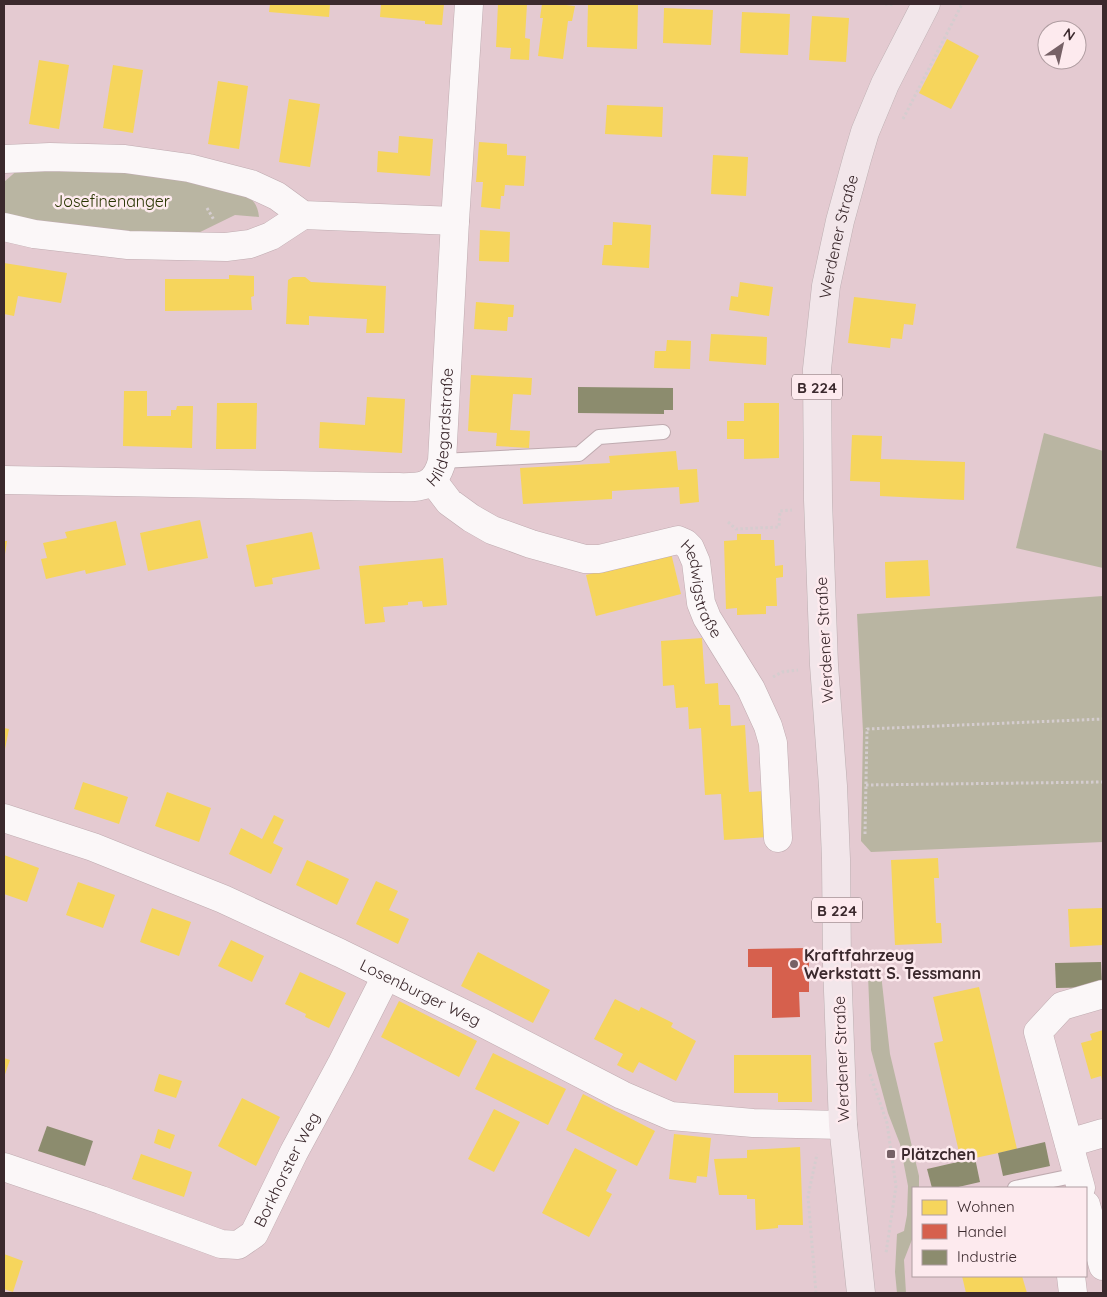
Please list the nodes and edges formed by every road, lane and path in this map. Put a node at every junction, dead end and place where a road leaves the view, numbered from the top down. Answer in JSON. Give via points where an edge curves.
{"nodes":[{"id":1,"x":469,"y":4,"type":"edge"},
{"id":2,"x":885,"y":4,"type":"edge"},
{"id":3,"x":926,"y":4,"type":"edge"},
{"id":4,"x":962,"y":4,"type":"edge"},
{"id":5,"x":894,"y":5,"type":"dead end"},
{"id":6,"x":900,"y":124,"type":"dead end"},
{"id":7,"x":4,"y":159,"type":"edge"},
{"id":8,"x":303,"y":215,"type":"junction"},
{"id":9,"x":455,"y":221,"type":"junction"},
{"id":10,"x":4,"y":227,"type":"edge"},
{"id":11,"x":663,"y":432,"type":"dead end"},
{"id":12,"x":437,"y":471,"type":"junction"},
{"id":13,"x":4,"y":480,"type":"edge"},
{"id":14,"x":786,"y":510,"type":"dead end"},
{"id":15,"x":728,"y":522,"type":"dead end"},
{"id":16,"x":792,"y":670,"type":"dead end"},
{"id":17,"x":777,"y":674,"type":"dead end"},
{"id":18,"x":1103,"y":719,"type":"edge"},
{"id":19,"x":1103,"y":782,"type":"edge"},
{"id":20,"x":866,"y":785,"type":"junction"},
{"id":21,"x":4,"y":818,"type":"edge"},
{"id":22,"x":778,"y":838,"type":"dead end"},
{"id":23,"x":864,"y":839,"type":"dead end"},
{"id":24,"x":386,"y":976,"type":"junction"},
{"id":25,"x":1103,"y":994,"type":"edge"},
{"id":26,"x":887,"y":1123,"type":"dead end"},
{"id":27,"x":843,"y":1124,"type":"junction"},
{"id":28,"x":1103,"y":1133,"type":"edge"},
{"id":29,"x":1069,"y":1143,"type":"junction"},
{"id":30,"x":4,"y":1168,"type":"edge"},
{"id":31,"x":1079,"y":1182,"type":"edge"},
{"id":32,"x":1026,"y":1187,"type":"edge"},
{"id":33,"x":1087,"y":1209,"type":"edge"},
{"id":34,"x":885,"y":1260,"type":"dead end"},
{"id":35,"x":1087,"y":1265,"type":"edge"},
{"id":36,"x":1103,"y":1266,"type":"edge"},
{"id":37,"x":1071,"y":1277,"type":"edge"},
{"id":38,"x":814,"y":1284,"type":"dead end"},
{"id":39,"x":816,"y":1293,"type":"edge"},
{"id":40,"x":862,"y":1293,"type":"edge"},
{"id":41,"x":1073,"y":1293,"type":"edge"}],
"edges":[{"from":1,"to":9,"type":"street","name":"Hildegardstraße"},
{"from":2,"to":5,"type":"path"},
{"from":3,"to":27,"type":"main road","name":"Werdener Straße","number":"B 224","via":[[885,84],[865,132],[826,286],[817,369],[818,500],[836,859]]},
{"from":4,"to":6,"type":"path"},
{"from":7,"to":8,"type":"street","via":[[126,159],[189,168],[251,184],[277,196]]},
{"from":8,"to":9,"type":"street"},
{"from":8,"to":10,"type":"street","via":[[272,236],[250,244],[226,247],[128,245],[34,234]]},
{"from":9,"to":12,"type":"street","name":"Hildegardstraße"},
{"from":11,"to":12,"type":"lane","via":[[599,437],[579,454]]},
{"from":12,"to":13,"type":"street","name":"Hildegardstraße","via":[[423,486],[391,487]]},
{"from":12,"to":22,"type":"street","name":"Hedwigstraße","via":[[450,502],[492,530],[531,544],[584,559],[599,559],[678,540],[690,548],[696,562],[707,618],[751,689],[773,743]]},
{"from":14,"to":15,"type":"path","via":[[780,511],[779,526],[736,529]]},
{"from":16,"to":17,"type":"path"},
{"from":18,"to":20,"type":"path","via":[[867,729]]},
{"from":19,"to":20,"type":"path"},
{"from":20,"to":23,"type":"path"},
{"from":21,"to":24,"type":"street","name":"Losenburger Weg","via":[[93,847],[223,899]]},
{"from":24,"to":27,"type":"street","name":"Losenburger Weg","via":[[622,1095],[671,1116],[753,1123]]},
{"from":24,"to":30,"type":"street","name":"Borkhorster Weg","via":[[254,1234],[238,1245],[221,1244]]},
{"from":25,"to":29,"type":"street","via":[[1062,1006],[1038,1032]]},
{"from":26,"to":34,"type":"path","via":[[896,1186]]},
{"from":27,"to":40,"type":"main road","name":"Werdener Straße","number":"B 224"},
{"from":28,"to":29,"type":"street"},
{"from":29,"to":31,"type":"street"},
{"from":31,"to":32,"type":"lane"},
{"from":33,"to":36,"type":"street"},
{"from":35,"to":36,"type":"street"},
{"from":37,"to":41,"type":"street"},
{"from":38,"to":39,"type":"path"}]}
